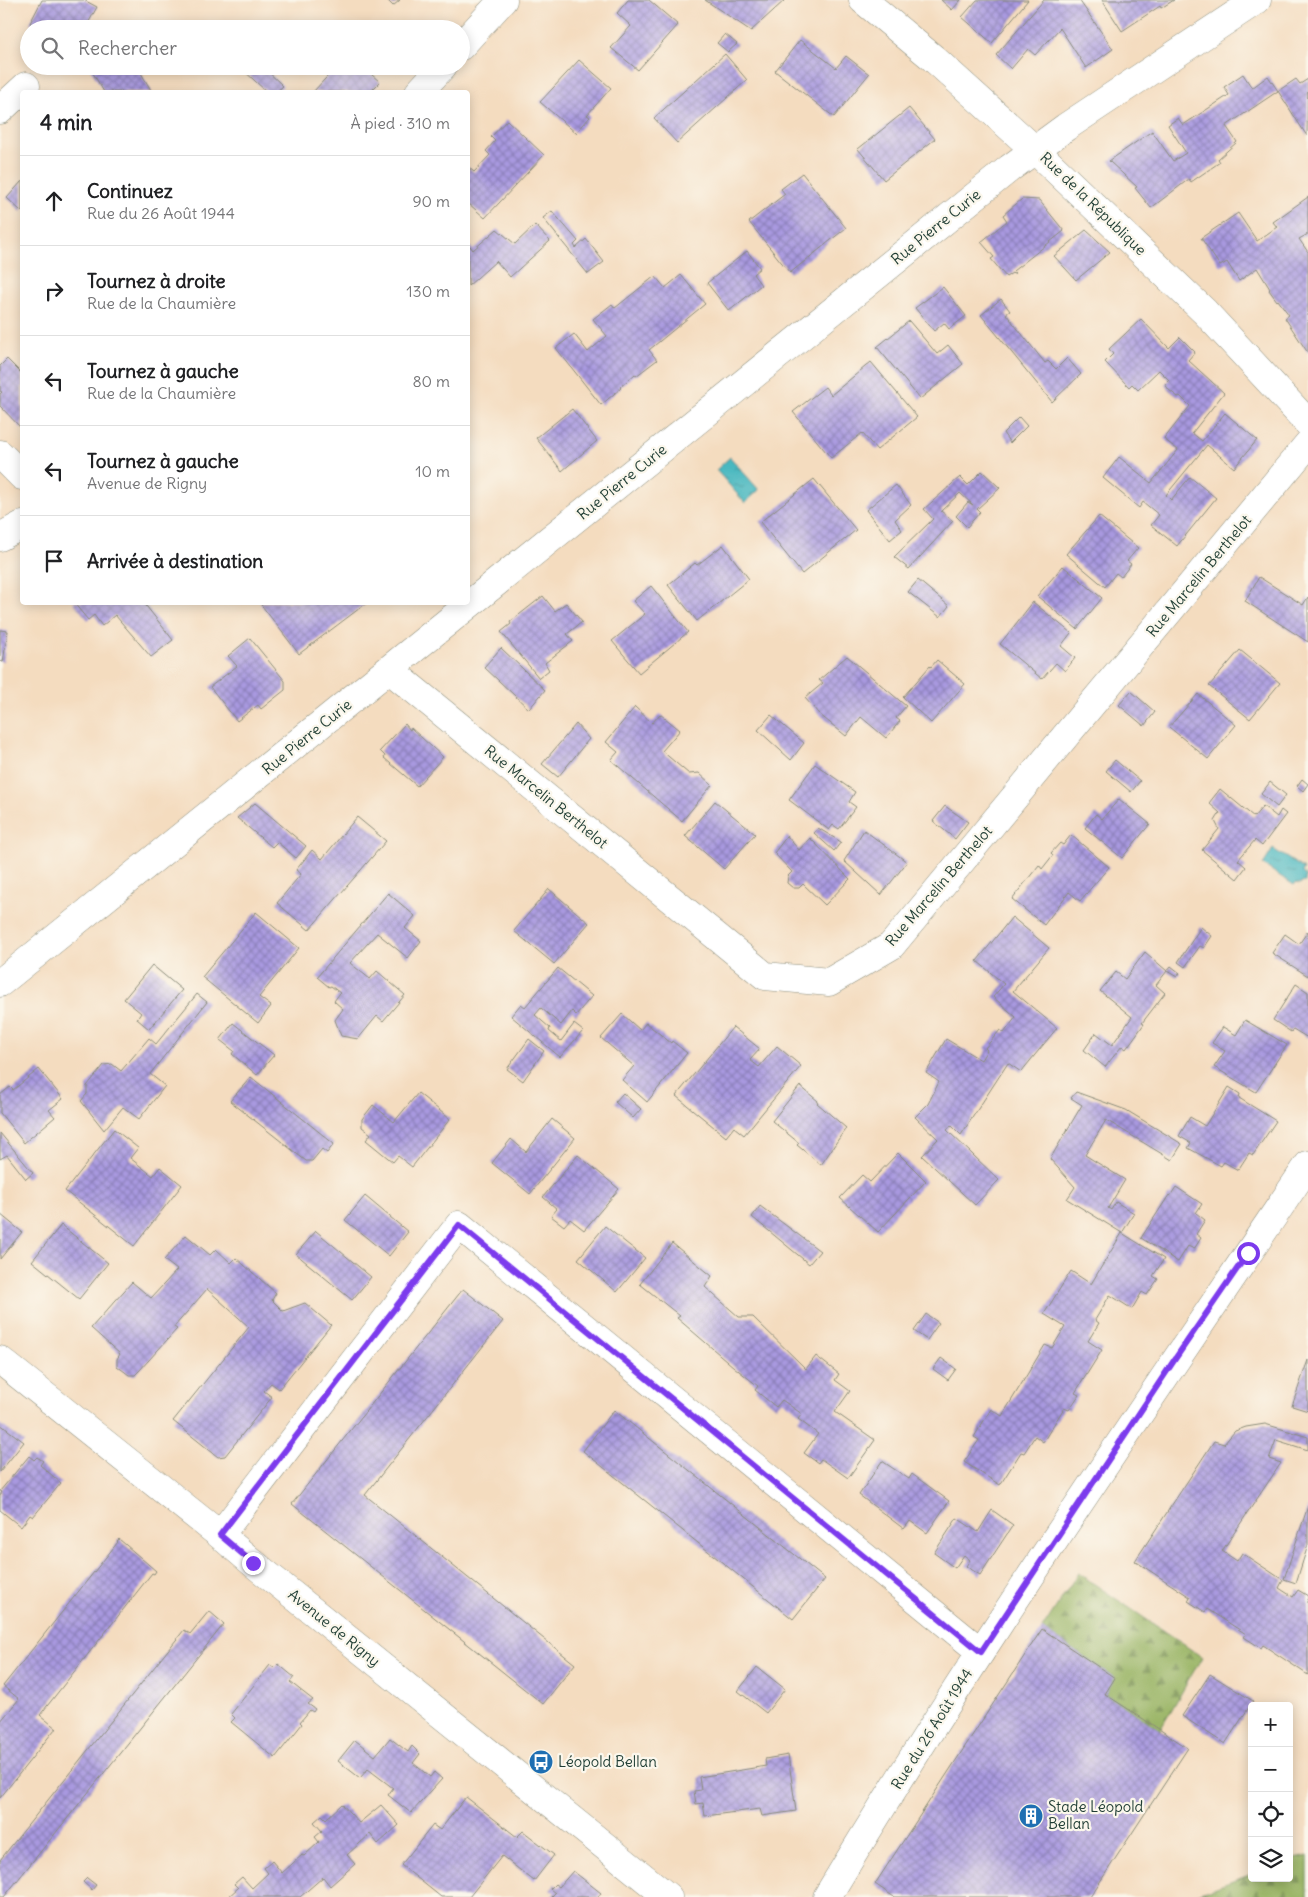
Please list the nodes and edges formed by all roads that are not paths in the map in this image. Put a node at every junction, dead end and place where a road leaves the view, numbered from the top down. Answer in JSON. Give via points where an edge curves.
{"nodes":[{"id":1,"x":503,"y":0,"type":"edge"},
{"id":2,"x":863,"y":0,"type":"edge"},
{"id":3,"x":1257,"y":0,"type":"edge"},
{"id":4,"x":470,"y":36,"type":"edge"},
{"id":5,"x":435,"y":75,"type":"edge"},
{"id":6,"x":26,"y":86,"type":"dead end"},
{"id":7,"x":22,"y":90,"type":"edge"},
{"id":8,"x":421,"y":90,"type":"edge"},
{"id":9,"x":20,"y":92,"type":"edge"},
{"id":10,"x":0,"y":110,"type":"edge"},
{"id":11,"x":1036,"y":150,"type":"junction"},
{"id":12,"x":1308,"y":422,"type":"edge"},
{"id":13,"x":1308,"y":444,"type":"edge"},
{"id":14,"x":0,"y":454,"type":"edge"},
{"id":15,"x":20,"y":474,"type":"edge"},
{"id":16,"x":20,"y":526,"type":"edge"},
{"id":17,"x":0,"y":537,"type":"edge"},
{"id":18,"x":390,"y":670,"type":"junction"},
{"id":19,"x":0,"y":984,"type":"edge"},
{"id":20,"x":1308,"y":1165,"type":"edge"},
{"id":21,"x":0,"y":1360,"type":"edge"},
{"id":22,"x":220,"y":1535,"type":"junction"},
{"id":23,"x":981,"y":1652,"type":"junction"},
{"id":24,"x":668,"y":1897,"type":"edge"},
{"id":25,"x":826,"y":1897,"type":"edge"}],
"edges":[{"from":1,"to":4,"type":"street"},
{"from":2,"to":11,"type":"street","name":"Rue de la République"},
{"from":3,"to":11,"type":"street","name":"Rue Pierre Curie"},
{"from":5,"to":8,"type":"street"},
{"from":6,"to":7,"type":"street"},
{"from":9,"to":10,"type":"street"},
{"from":11,"to":12,"type":"street","name":"Rue de la République","via":[[1205,312]]},
{"from":11,"to":18,"type":"street","name":"Rue Pierre Curie"},
{"from":13,"to":18,"type":"street","name":"Rue Marcelin Berthelot","via":[[891,946],[829,982],[765,976]]},
{"from":14,"to":15,"type":"street"},
{"from":16,"to":17,"type":"street"},
{"from":18,"to":19,"type":"street","name":"Rue Pierre Curie"},
{"from":20,"to":23,"type":"street","name":"Rue du 26 Août 1944"},
{"from":21,"to":22,"type":"street","name":"Avenue de Rigny"},
{"from":22,"to":23,"type":"street","via":[[459,1225]]},
{"from":22,"to":24,"type":"street","name":"Avenue de Rigny"},
{"from":23,"to":25,"type":"street","name":"Rue du 26 Août 1944"}]}
